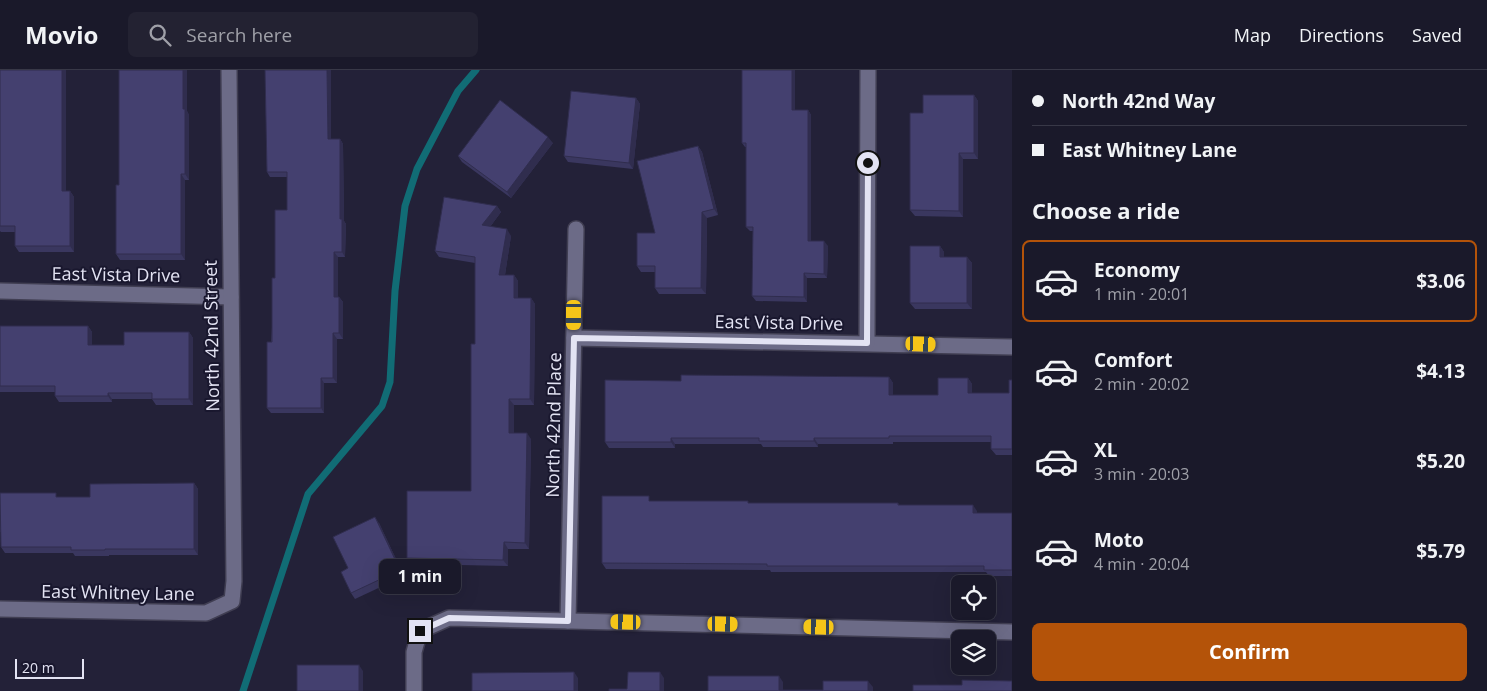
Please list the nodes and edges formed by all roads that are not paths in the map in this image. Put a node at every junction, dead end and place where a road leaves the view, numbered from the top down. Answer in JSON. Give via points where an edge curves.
{"nodes":[{"id":1,"x":229,"y":70,"type":"edge"},
{"id":2,"x":868,"y":70,"type":"edge"},
{"id":3,"x":576,"y":229,"type":"dead end"},
{"id":4,"x":0,"y":291,"type":"edge"},
{"id":5,"x":230,"y":297,"type":"junction"},
{"id":6,"x":574,"y":338,"type":"junction"},
{"id":7,"x":867,"y":343,"type":"junction"},
{"id":8,"x":1012,"y":347,"type":"edge"},
{"id":9,"x":232,"y":601,"type":"joint"},
{"id":10,"x":0,"y":609,"type":"edge"},
{"id":11,"x":568,"y":621,"type":"junction"},
{"id":12,"x":1012,"y":632,"type":"edge"},
{"id":13,"x":414,"y":691,"type":"edge"}],
"edges":[{"from":1,"to":5,"type":"street","name":"North 42nd Street"},
{"from":2,"to":7,"type":"street"},
{"from":3,"to":6,"type":"street","name":"North 42nd Place"},
{"from":4,"to":5,"type":"street","name":"East Vista Drive"},
{"from":5,"to":9,"type":"street","name":"North 42nd Street"},
{"from":6,"to":7,"type":"street","name":"East Vista Drive"},
{"from":6,"to":11,"type":"street","name":"North 42nd Place"},
{"from":7,"to":8,"type":"street","name":"East Vista Drive"},
{"from":9,"to":10,"type":"street","name":"East Whitney Lane","via":[[206,613]]},
{"from":11,"to":12,"type":"street"},
{"from":11,"to":13,"type":"street","via":[[449,618],[420,631],[414,652]]}]}
